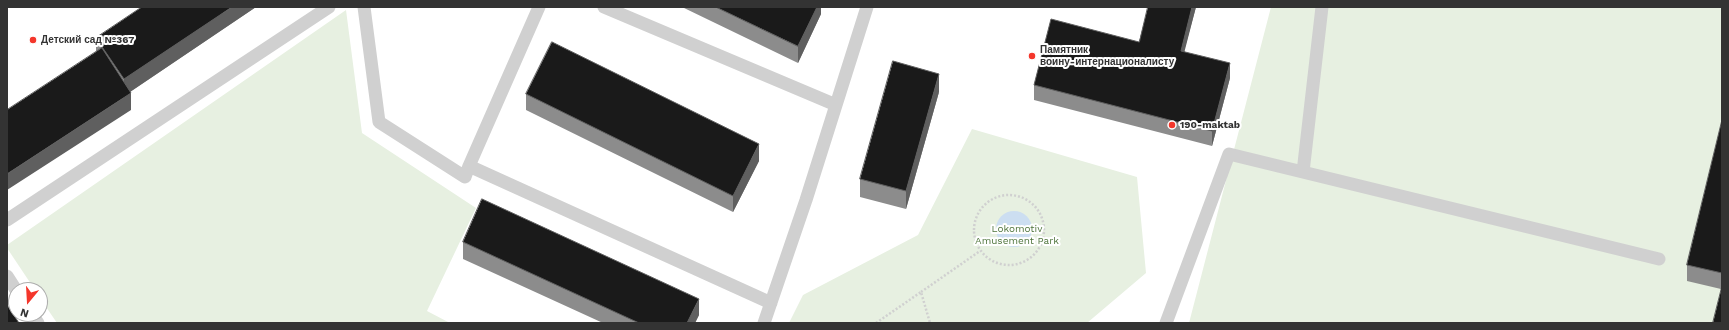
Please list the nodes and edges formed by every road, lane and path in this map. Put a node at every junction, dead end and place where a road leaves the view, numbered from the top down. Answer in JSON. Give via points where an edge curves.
{"nodes":[{"id":1,"x":329,"y":7,"type":"edge"},
{"id":2,"x":364,"y":7,"type":"edge"},
{"id":3,"x":539,"y":7,"type":"edge"},
{"id":4,"x":604,"y":7,"type":"edge"},
{"id":5,"x":867,"y":7,"type":"edge"},
{"id":6,"x":1322,"y":7,"type":"edge"},
{"id":7,"x":836,"y":105,"type":"junction"},
{"id":8,"x":469,"y":166,"type":"junction"},
{"id":9,"x":1302,"y":172,"type":"junction"},
{"id":10,"x":7,"y":220,"type":"edge"},
{"id":11,"x":980,"y":251,"type":"junction"},
{"id":12,"x":1659,"y":259,"type":"dead end"},
{"id":13,"x":921,"y":292,"type":"junction"},
{"id":14,"x":771,"y":303,"type":"junction"},
{"id":15,"x":764,"y":323,"type":"edge"},
{"id":16,"x":876,"y":323,"type":"edge"},
{"id":17,"x":930,"y":323,"type":"edge"},
{"id":18,"x":1166,"y":323,"type":"edge"}],
"edges":[{"from":1,"to":10,"type":"lane"},
{"from":2,"to":8,"type":"lane","via":[[379,122],[465,177]]},
{"from":3,"to":8,"type":"lane"},
{"from":4,"to":7,"type":"lane"},
{"from":5,"to":7,"type":"lane"},
{"from":6,"to":9,"type":"lane"},
{"from":7,"to":14,"type":"lane"},
{"from":8,"to":14,"type":"lane"},
{"from":9,"to":12,"type":"lane"},
{"from":9,"to":18,"type":"lane","via":[[1229,154]]},
{"from":11,"to":11,"type":"path","via":[[990,261],[1003,266],[1016,266],[1029,260],[1039,250],[1044,238],[1044,225],[1040,213],[1032,203],[1021,197],[1009,195],[993,198],[981,208],[974,221],[973,237]]},
{"from":11,"to":13,"type":"path"},
{"from":13,"to":16,"type":"path"},
{"from":13,"to":17,"type":"path"},
{"from":14,"to":15,"type":"lane"}]}
